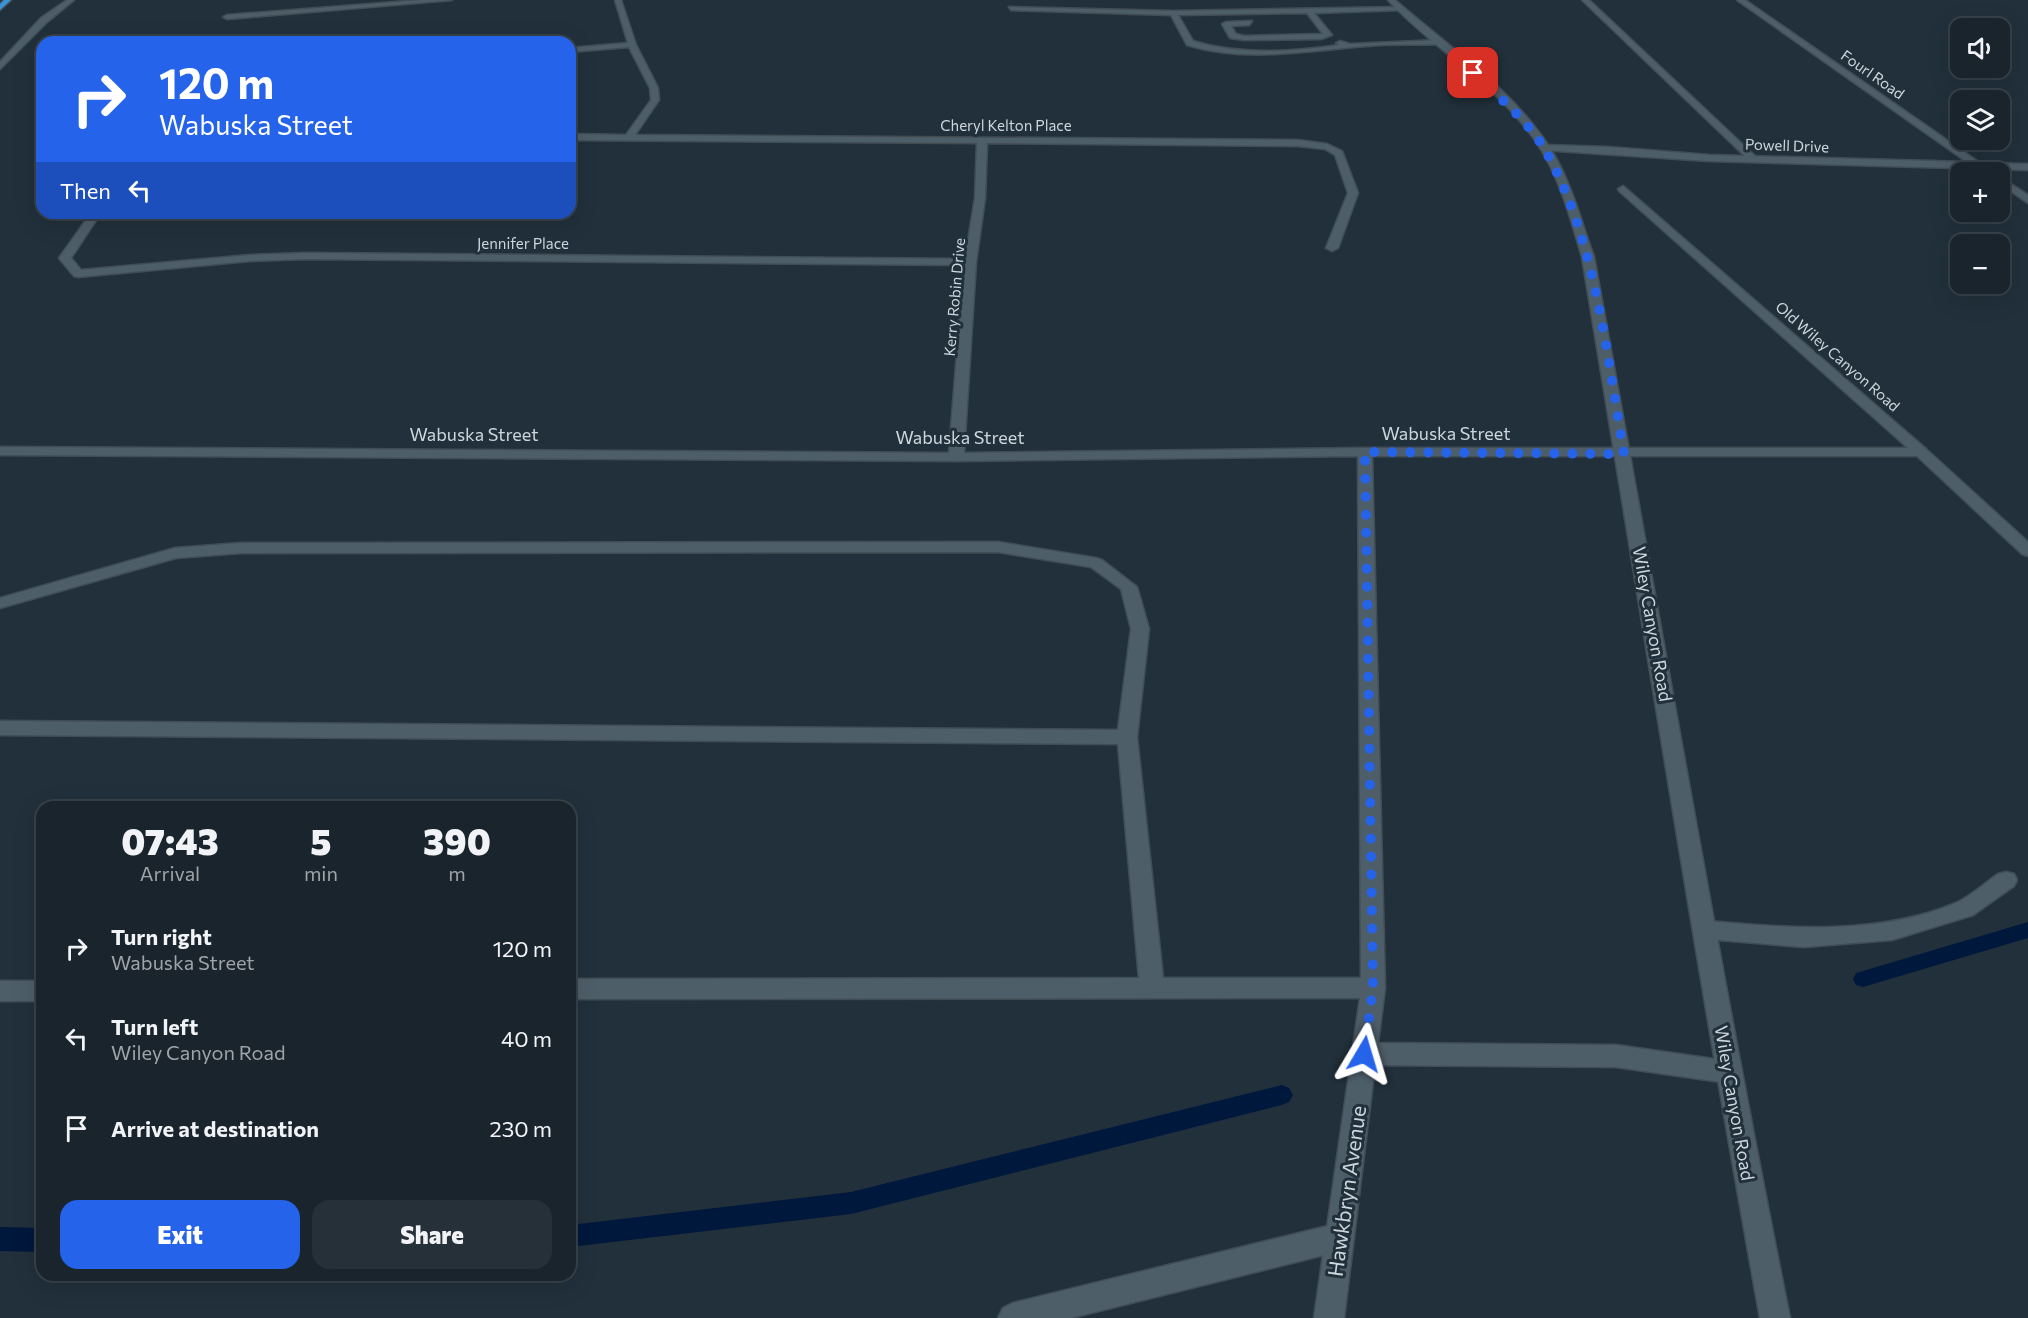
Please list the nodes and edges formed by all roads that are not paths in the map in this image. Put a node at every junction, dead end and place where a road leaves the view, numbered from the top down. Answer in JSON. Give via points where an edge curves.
{"nodes":[{"id":1,"x":8,"y":0,"type":"edge"},
{"id":2,"x":71,"y":0,"type":"edge"},
{"id":3,"x":449,"y":0,"type":"edge"},
{"id":4,"x":618,"y":0,"type":"edge"},
{"id":5,"x":1391,"y":0,"type":"edge"},
{"id":6,"x":1585,"y":0,"type":"edge"},
{"id":7,"x":1740,"y":0,"type":"edge"},
{"id":8,"x":0,"y":8,"type":"edge"},
{"id":9,"x":1011,"y":8,"type":"dead end"},
{"id":10,"x":1401,"y":9,"type":"junction"},
{"id":11,"x":1309,"y":11,"type":"junction"},
{"id":12,"x":1173,"y":13,"type":"junction"},
{"id":13,"x":227,"y":16,"type":"dead end"},
{"id":14,"x":1307,"y":22,"type":"dead end"},
{"id":15,"x":1317,"y":22,"type":"junction"},
{"id":16,"x":1254,"y":23,"type":"dead end"},
{"id":17,"x":1321,"y":37,"type":"junction"},
{"id":18,"x":1440,"y":42,"type":"junction"},
{"id":19,"x":632,"y":45,"type":"junction"},
{"id":20,"x":1350,"y":46,"type":"junction"},
{"id":21,"x":576,"y":50,"type":"edge"},
{"id":22,"x":0,"y":67,"type":"edge"},
{"id":23,"x":576,"y":137,"type":"edge"},
{"id":24,"x":628,"y":138,"type":"junction"},
{"id":25,"x":982,"y":140,"type":"junction"},
{"id":26,"x":1545,"y":148,"type":"junction"},
{"id":27,"x":1753,"y":159,"type":"junction"},
{"id":28,"x":1975,"y":162,"type":"edge"},
{"id":29,"x":1950,"y":164,"type":"edge"},
{"id":30,"x":2010,"y":166,"type":"edge"},
{"id":31,"x":2028,"y":167,"type":"edge"},
{"id":32,"x":2010,"y":187,"type":"edge"},
{"id":33,"x":1623,"y":189,"type":"dead end"},
{"id":34,"x":2028,"y":200,"type":"edge"},
{"id":35,"x":92,"y":219,"type":"edge"},
{"id":36,"x":1332,"y":248,"type":"dead end"},
{"id":37,"x":969,"y":262,"type":"junction"},
{"id":38,"x":0,"y":451,"type":"edge"},
{"id":39,"x":1365,"y":452,"type":"junction"},
{"id":40,"x":1921,"y":452,"type":"junction"},
{"id":41,"x":1624,"y":454,"type":"junction"},
{"id":42,"x":956,"y":457,"type":"junction"},
{"id":43,"x":2028,"y":551,"type":"edge"},
{"id":44,"x":0,"y":603,"type":"edge"},
{"id":45,"x":0,"y":728,"type":"edge"},
{"id":46,"x":1128,"y":737,"type":"junction"},
{"id":47,"x":2006,"y":880,"type":"dead end"},
{"id":48,"x":1706,"y":930,"type":"junction"},
{"id":49,"x":1152,"y":988,"type":"junction"},
{"id":50,"x":1373,"y":988,"type":"junction"},
{"id":51,"x":576,"y":989,"type":"edge"},
{"id":52,"x":0,"y":991,"type":"edge"},
{"id":53,"x":36,"y":991,"type":"edge"},
{"id":54,"x":1364,"y":1054,"type":"junction"},
{"id":55,"x":1728,"y":1072,"type":"junction"},
{"id":56,"x":1340,"y":1237,"type":"junction"},
{"id":57,"x":1013,"y":1318,"type":"edge"},
{"id":58,"x":1329,"y":1318,"type":"edge"},
{"id":59,"x":1775,"y":1318,"type":"edge"}],
"edges":[{"from":1,"to":8,"type":"highway"},
{"from":2,"to":22,"type":"street","via":[[44,20]]},
{"from":3,"to":13,"type":"street"},
{"from":4,"to":19,"type":"street"},
{"from":5,"to":10,"type":"street","name":"Wiley Canyon Road"},
{"from":6,"to":27,"type":"street"},
{"from":7,"to":28,"type":"street","name":"Fourl Road"},
{"from":9,"to":12,"type":"street"},
{"from":10,"to":11,"type":"street"},
{"from":10,"to":18,"type":"street","name":"Wiley Canyon Road"},
{"from":11,"to":12,"type":"street"},
{"from":11,"to":15,"type":"street"},
{"from":12,"to":20,"type":"street","via":[[1190,43],[1205,48],[1227,51]]},
{"from":14,"to":15,"type":"street"},
{"from":15,"to":17,"type":"street","via":[[1328,35]]},
{"from":16,"to":17,"type":"street","via":[[1226,24],[1233,36],[1244,38]]},
{"from":17,"to":20,"type":"street"},
{"from":18,"to":20,"type":"street"},
{"from":18,"to":26,"type":"street","name":"Wiley Canyon Road","via":[[1507,104]]},
{"from":19,"to":21,"type":"street"},
{"from":19,"to":24,"type":"street","via":[[654,88],[655,100]]},
{"from":23,"to":24,"type":"street","name":"Cheryl Kelton Place"},
{"from":24,"to":25,"type":"street","name":"Cheryl Kelton Place"},
{"from":25,"to":36,"type":"street","name":"Cheryl Kelton Place","via":[[1298,143],[1327,147],[1339,153],[1353,193]]},
{"from":25,"to":37,"type":"street","name":"Kerry Robin Drive","via":[[980,198]]},
{"from":26,"to":27,"type":"street","name":"Powell Drive"},
{"from":26,"to":41,"type":"street","name":"Wiley Canyon Road","via":[[1568,198],[1588,258]]},
{"from":27,"to":29,"type":"street","name":"Powell Drive"},
{"from":30,"to":31,"type":"street","name":"Powell Drive"},
{"from":32,"to":34,"type":"street"},
{"from":33,"to":40,"type":"street","name":"Old Wiley Canyon Road"},
{"from":35,"to":37,"type":"street","name":"Jennifer Place","via":[[65,258],[78,274],[307,256]]},
{"from":37,"to":42,"type":"street","name":"Kerry Robin Drive"},
{"from":38,"to":42,"type":"street","name":"Wabuska Street"},
{"from":39,"to":41,"type":"street","name":"Wabuska Street"},
{"from":39,"to":42,"type":"street","name":"Wabuska Street"},
{"from":39,"to":50,"type":"street","name":"Hawkbryn Avenue"},
{"from":40,"to":41,"type":"street","name":"Wabuska Street"},
{"from":40,"to":43,"type":"street","name":"Old Wiley Canyon Road"},
{"from":41,"to":48,"type":"street","name":"Wiley Canyon Road"},
{"from":44,"to":46,"type":"street","via":[[175,553],[241,548],[998,548],[1096,563],[1129,587],[1140,629]]},
{"from":45,"to":46,"type":"street"},
{"from":46,"to":49,"type":"street"},
{"from":47,"to":48,"type":"street","via":[[1965,909],[1892,931],[1804,938]]},
{"from":48,"to":55,"type":"street","name":"Wiley Canyon Road"},
{"from":49,"to":50,"type":"street"},
{"from":49,"to":51,"type":"street"},
{"from":50,"to":54,"type":"street","name":"Hawkbryn Avenue"},
{"from":52,"to":53,"type":"street"},
{"from":54,"to":55,"type":"street","via":[[1616,1056]]},
{"from":54,"to":56,"type":"street","name":"Hawkbryn Avenue"},
{"from":55,"to":59,"type":"street","name":"Wiley Canyon Road"},
{"from":56,"to":57,"type":"street"},
{"from":56,"to":58,"type":"street","name":"Hawkbryn Avenue"}]}
